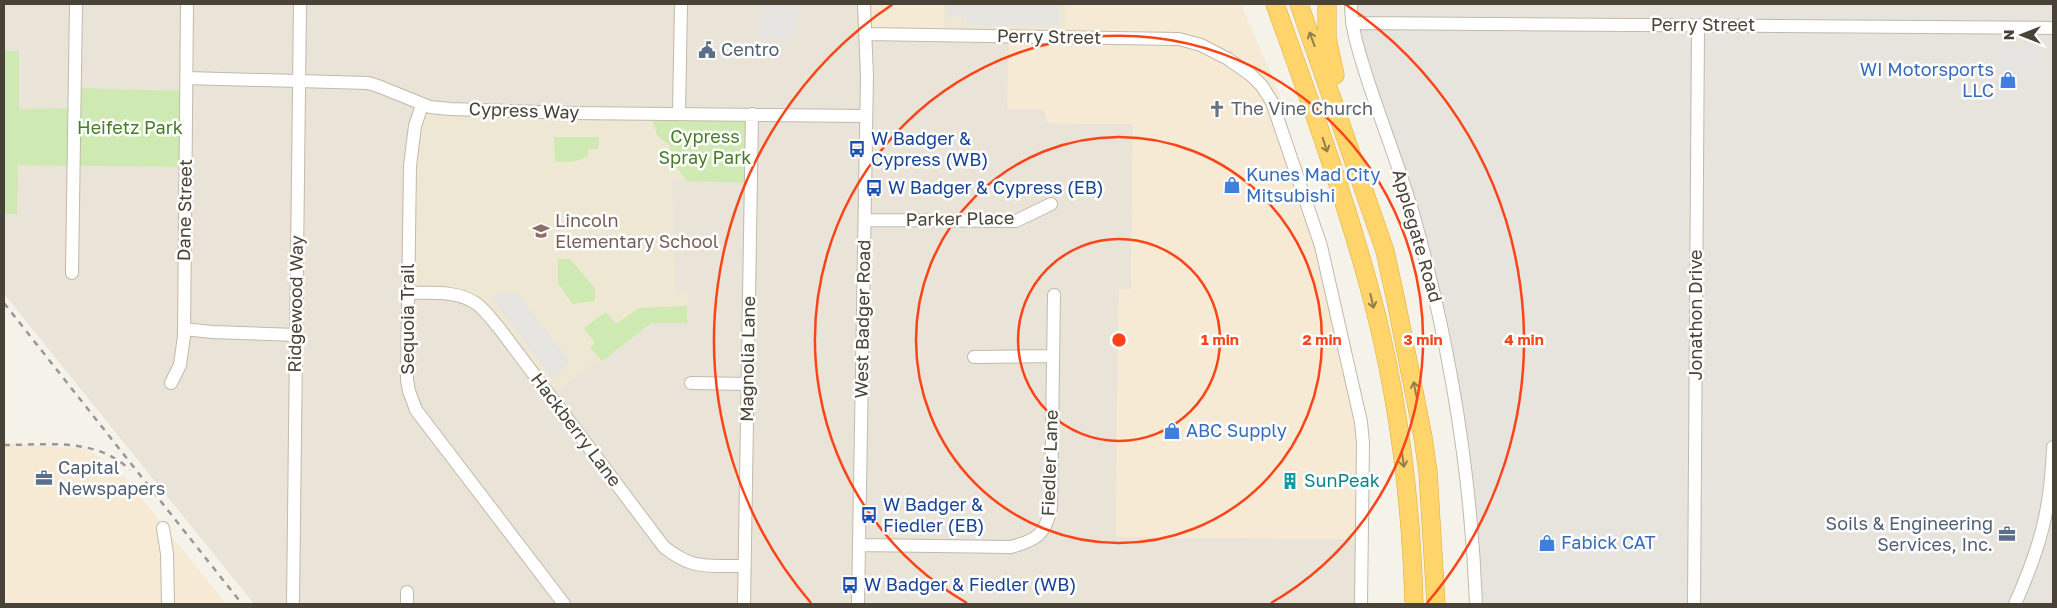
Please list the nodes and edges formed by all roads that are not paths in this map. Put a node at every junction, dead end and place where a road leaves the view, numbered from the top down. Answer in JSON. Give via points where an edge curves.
{"nodes":[{"id":1,"x":76,"y":4,"type":"edge"},
{"id":2,"x":187,"y":4,"type":"edge"},
{"id":3,"x":300,"y":4,"type":"edge"},
{"id":4,"x":681,"y":4,"type":"edge"},
{"id":5,"x":864,"y":4,"type":"edge"},
{"id":6,"x":872,"y":4,"type":"edge"},
{"id":7,"x":1263,"y":4,"type":"edge"},
{"id":8,"x":1275,"y":4,"type":"edge"},
{"id":9,"x":1299,"y":4,"type":"edge"},
{"id":10,"x":1327,"y":4,"type":"edge"},
{"id":11,"x":1351,"y":4,"type":"edge"},
{"id":12,"x":1352,"y":23,"type":"junction"},
{"id":13,"x":1698,"y":26,"type":"junction"},
{"id":14,"x":2053,"y":28,"type":"edge"},
{"id":15,"x":867,"y":34,"type":"junction"},
{"id":16,"x":1291,"y":50,"type":"junction"},
{"id":17,"x":187,"y":78,"type":"junction"},
{"id":18,"x":299,"y":80,"type":"junction"},
{"id":19,"x":422,"y":105,"type":"junction"},
{"id":20,"x":679,"y":113,"type":"junction"},
{"id":21,"x":752,"y":114,"type":"junction"},
{"id":22,"x":866,"y":116,"type":"junction"},
{"id":23,"x":1052,"y":204,"type":"dead end"},
{"id":24,"x":865,"y":220,"type":"junction"},
{"id":25,"x":1385,"y":251,"type":"junction"},
{"id":26,"x":72,"y":273,"type":"dead end"},
{"id":27,"x":408,"y":292,"type":"junction"},
{"id":28,"x":1054,"y":295,"type":"dead end"},
{"id":29,"x":184,"y":329,"type":"junction"},
{"id":30,"x":296,"y":335,"type":"junction"},
{"id":31,"x":1053,"y":356,"type":"junction"},
{"id":32,"x":974,"y":357,"type":"dead end"},
{"id":33,"x":171,"y":383,"type":"dead end"},
{"id":34,"x":691,"y":384,"type":"dead end"},
{"id":35,"x":747,"y":384,"type":"junction"},
{"id":36,"x":2053,"y":447,"type":"edge"},
{"id":37,"x":1428,"y":472,"type":"junction"},
{"id":38,"x":2050,"y":517,"type":"edge"},
{"id":39,"x":163,"y":528,"type":"dead end"},
{"id":40,"x":1410,"y":528,"type":"junction"},
{"id":41,"x":859,"y":545,"type":"junction"},
{"id":42,"x":744,"y":566,"type":"junction"},
{"id":43,"x":168,"y":604,"type":"edge"},
{"id":44,"x":293,"y":604,"type":"edge"},
{"id":45,"x":564,"y":604,"type":"edge"},
{"id":46,"x":744,"y":604,"type":"edge"},
{"id":47,"x":858,"y":604,"type":"edge"},
{"id":48,"x":1361,"y":604,"type":"edge"},
{"id":49,"x":1408,"y":604,"type":"edge"},
{"id":50,"x":1414,"y":604,"type":"edge"},
{"id":51,"x":1436,"y":604,"type":"edge"},
{"id":52,"x":1446,"y":604,"type":"edge"},
{"id":53,"x":1476,"y":604,"type":"edge"},
{"id":54,"x":1694,"y":604,"type":"edge"},
{"id":55,"x":2015,"y":604,"type":"edge"}],
"edges":[{"from":1,"to":26,"type":"street"},
{"from":2,"to":17,"type":"street","name":"Dane Street"},
{"from":3,"to":18,"type":"street","name":"Ridgewood Way"},
{"from":4,"to":20,"type":"street"},
{"from":5,"to":15,"type":"street","name":"West Badger Road"},
{"from":6,"to":15,"type":"street","name":"West Badger Road"},
{"from":7,"to":16,"type":"highway"},
{"from":8,"to":16,"type":"highway"},
{"from":25,"to":9,"type":"highway","one_way":true},
{"from":10,"to":25,"type":"highway","via":[[1326,30],[1331,62]]},
{"from":11,"to":12,"type":"street","name":"Applegate Road"},
{"from":12,"to":13,"type":"street","name":"Perry Street"},
{"from":12,"to":53,"type":"street","name":"Applegate Road","via":[[1409,201],[1440,315],[1469,489]]},
{"from":13,"to":14,"type":"street","name":"Perry Street"},
{"from":13,"to":54,"type":"street","name":"Jonathon Drive"},
{"from":15,"to":22,"type":"street","name":"West Badger Road"},
{"from":15,"to":48,"type":"street","name":"Perry Street","via":[[1179,39],[1201,45],[1228,59],[1262,86],[1272,102],[1321,246],[1361,422]]},
{"from":16,"to":40,"type":"highway","one_way":true,"via":[[1369,286],[1400,438]]},
{"from":17,"to":18,"type":"street","name":"Cypress Way"},
{"from":17,"to":29,"type":"street","name":"Dane Street"},
{"from":18,"to":19,"type":"street","name":"Cypress Way","via":[[378,86]]},
{"from":18,"to":30,"type":"street","name":"Ridgewood Way"},
{"from":19,"to":20,"type":"street","name":"Cypress Way","via":[[562,113]]},
{"from":19,"to":27,"type":"street","name":"Sequoia Trail","via":[[415,126],[410,166]]},
{"from":20,"to":21,"type":"street","name":"Cypress Way"},
{"from":21,"to":22,"type":"street","name":"Cypress Way"},
{"from":21,"to":35,"type":"street","name":"Magnolia Lane"},
{"from":22,"to":24,"type":"street","name":"West Badger Road"},
{"from":23,"to":24,"type":"street","name":"Parker Place","via":[[1016,221]]},
{"from":24,"to":41,"type":"street","name":"West Badger Road"},
{"from":37,"to":25,"type":"highway","one_way":true,"via":[[1417,401]]},
{"from":27,"to":42,"type":"street","name":"Hackberry Lane","via":[[450,294],[478,305],[499,328],[664,547],[691,564]]},
{"from":27,"to":45,"type":"street","name":"Sequoia Trail","via":[[407,380],[416,410]]},
{"from":28,"to":31,"type":"street","name":"Fiedler Lane"},
{"from":29,"to":30,"type":"street"},
{"from":29,"to":33,"type":"street","name":"Dane Street","via":[[180,365]]},
{"from":30,"to":44,"type":"street","name":"Ridgewood Way"},
{"from":31,"to":32,"type":"street"},
{"from":31,"to":41,"type":"street","name":"Fiedler Lane","via":[[1051,507],[1049,521],[1041,533],[1030,542],[1011,546]]},
{"from":34,"to":35,"type":"street"},
{"from":35,"to":42,"type":"street","name":"Magnolia Lane"},
{"from":36,"to":38,"type":"street"},
{"from":37,"to":51,"type":"highway"},
{"from":37,"to":52,"type":"highway"},
{"from":38,"to":55,"type":"street"},
{"from":39,"to":43,"type":"street"},
{"from":40,"to":49,"type":"highway"},
{"from":40,"to":50,"type":"highway"},
{"from":41,"to":47,"type":"street","name":"West Badger Road"},
{"from":42,"to":46,"type":"street","name":"Magnolia Lane"}]}
